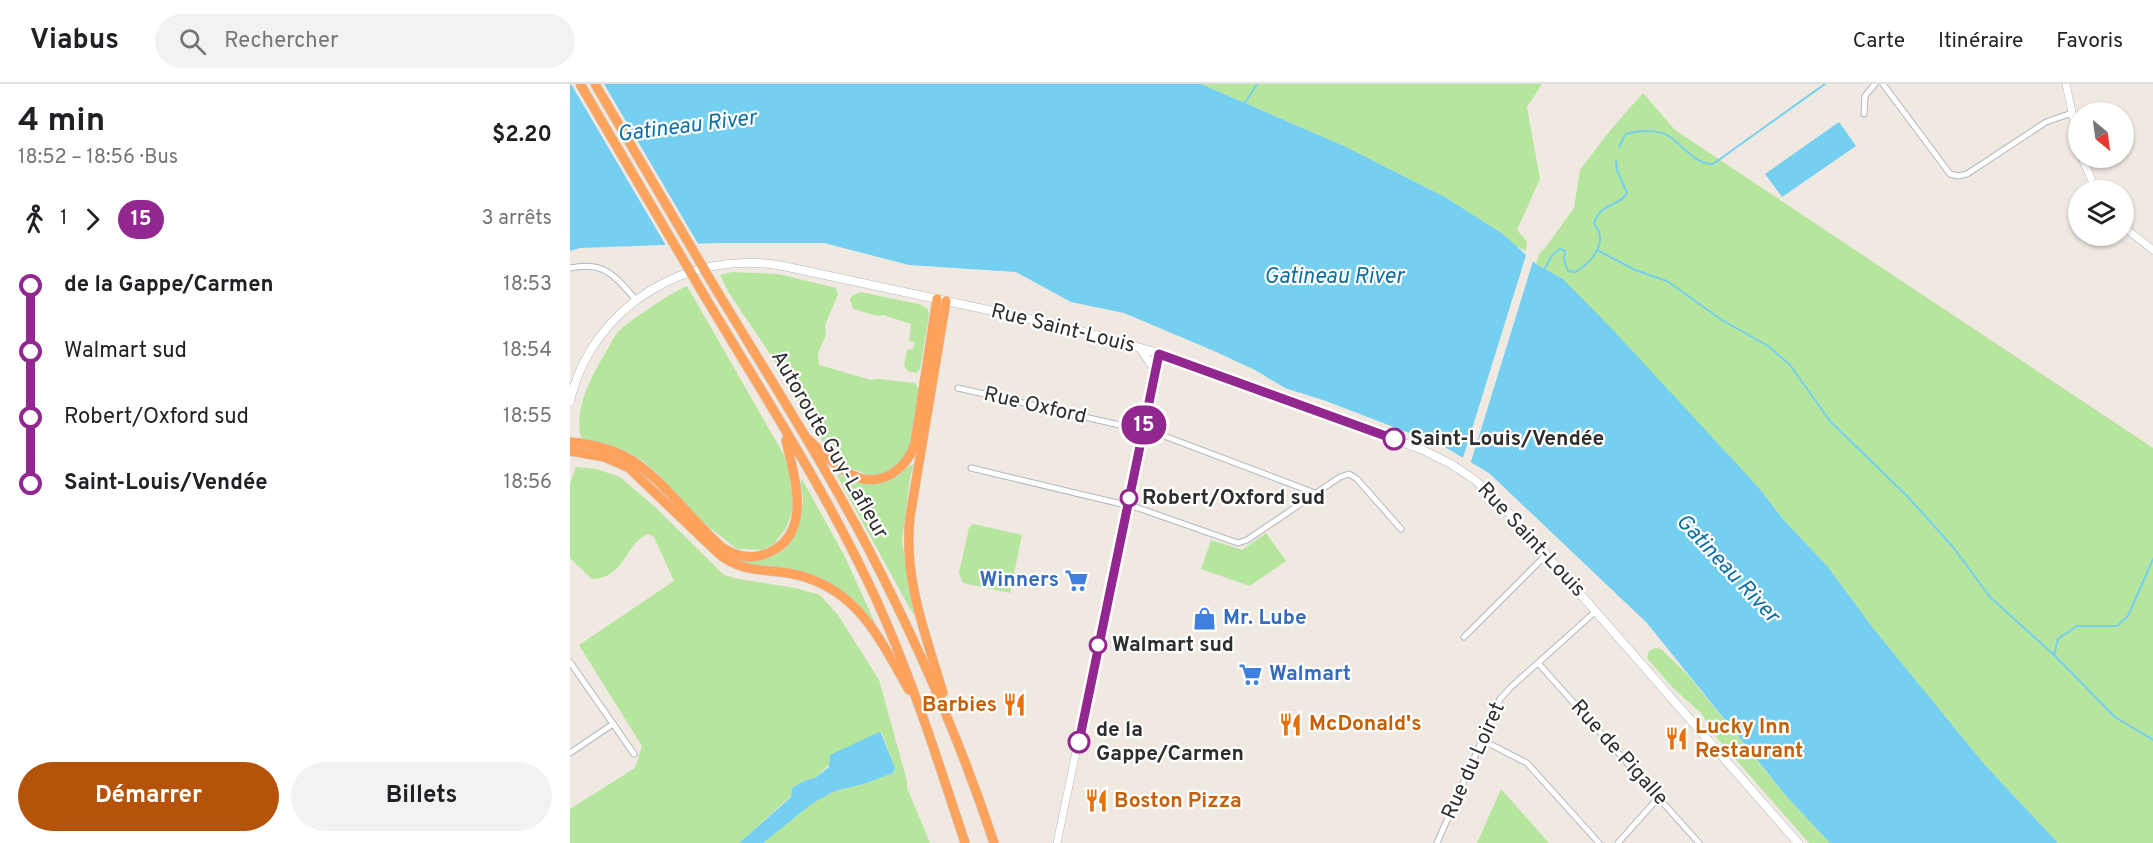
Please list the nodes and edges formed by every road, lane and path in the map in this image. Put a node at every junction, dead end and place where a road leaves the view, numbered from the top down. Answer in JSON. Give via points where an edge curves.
{"nodes":[{"id":1,"x":579,"y":84,"type":"edge"},
{"id":2,"x":595,"y":84,"type":"edge"},
{"id":3,"x":1875,"y":84,"type":"edge"},
{"id":4,"x":1883,"y":84,"type":"edge"},
{"id":5,"x":2066,"y":84,"type":"edge"},
{"id":6,"x":2070,"y":102,"type":"edge"},
{"id":7,"x":1864,"y":114,"type":"dead end"},
{"id":8,"x":2068,"y":114,"type":"edge"},
{"id":9,"x":2134,"y":235,"type":"edge"},
{"id":10,"x":2153,"y":250,"type":"edge"},
{"id":11,"x":570,"y":268,"type":"edge"},
{"id":12,"x":636,"y":300,"type":"junction"},
{"id":13,"x":942,"y":300,"type":"junction"},
{"id":14,"x":1142,"y":348,"type":"junction"},
{"id":15,"x":1159,"y":354,"type":"junction"},
{"id":16,"x":1155,"y":370,"type":"junction"},
{"id":17,"x":958,"y":388,"type":"dead end"},
{"id":18,"x":570,"y":401,"type":"edge"},
{"id":19,"x":1143,"y":430,"type":"junction"},
{"id":20,"x":785,"y":431,"type":"junction"},
{"id":21,"x":801,"y":432,"type":"junction"},
{"id":22,"x":570,"y":442,"type":"edge"},
{"id":23,"x":570,"y":451,"type":"edge"},
{"id":24,"x":971,"y":468,"type":"dead end"},
{"id":25,"x":1315,"y":494,"type":"junction"},
{"id":26,"x":1127,"y":506,"type":"junction"},
{"id":27,"x":1401,"y":529,"type":"dead end"},
{"id":28,"x":1546,"y":555,"type":"junction"},
{"id":29,"x":1596,"y":611,"type":"junction"},
{"id":30,"x":1464,"y":637,"type":"dead end"},
{"id":31,"x":570,"y":662,"type":"edge"},
{"id":32,"x":1538,"y":663,"type":"junction"},
{"id":33,"x":923,"y":716,"type":"junction"},
{"id":34,"x":613,"y":724,"type":"junction"},
{"id":35,"x":957,"y":738,"type":"junction"},
{"id":36,"x":1482,"y":740,"type":"junction"},
{"id":37,"x":570,"y":753,"type":"edge"},
{"id":38,"x":634,"y":754,"type":"dead end"},
{"id":39,"x":1658,"y":798,"type":"junction"},
{"id":40,"x":965,"y":843,"type":"edge"},
{"id":41,"x":994,"y":843,"type":"edge"},
{"id":42,"x":1057,"y":843,"type":"edge"},
{"id":43,"x":1437,"y":843,"type":"edge"},
{"id":44,"x":1599,"y":843,"type":"edge"},
{"id":45,"x":1618,"y":843,"type":"edge"},
{"id":46,"x":1699,"y":843,"type":"edge"},
{"id":47,"x":1798,"y":843,"type":"edge"}],
"edges":[{"from":1,"to":20,"type":"highway","name":"Autoroute Guy-Lafleur","bridge":true},
{"from":2,"to":21,"type":"highway","name":"Autoroute Guy-Lafleur","bridge":true},
{"from":3,"to":7,"type":"street","via":[[1865,96]]},
{"from":4,"to":8,"type":"street","via":[[1950,174],[1958,176],[1967,174],[2046,122]]},
{"from":5,"to":6,"type":"street"},
{"from":9,"to":10,"type":"street"},
{"from":11,"to":12,"type":"street","via":[[591,266],[606,271]]},
{"from":12,"to":13,"type":"main road","name":"Rue Saint-Louis","via":[[690,271],[747,262]]},
{"from":12,"to":18,"type":"main road","name":"Rue Saint-Louis","via":[[595,343]]},
{"from":13,"to":14,"type":"main road","name":"Rue Saint-Louis"},
{"from":13,"to":21,"type":"highway","via":[[915,443],[900,468],[879,479],[853,476]]},
{"from":13,"to":35,"type":"highway","via":[[910,518],[908,557],[914,598]]},
{"from":14,"to":15,"type":"main road","name":"Rue Saint-Louis"},
{"from":14,"to":16,"type":"main road"},
{"from":15,"to":16,"type":"street"},
{"from":15,"to":28,"type":"main road","name":"Rue Saint-Louis","via":[[1444,460],[1485,488]]},
{"from":16,"to":19,"type":"street"},
{"from":17,"to":19,"type":"street","name":"Rue Oxford"},
{"from":19,"to":25,"type":"street","name":"Rue Oxford"},
{"from":19,"to":26,"type":"street"},
{"from":20,"to":22,"type":"highway","via":[[797,488],[796,517],[781,545],[753,557],[723,548],[633,461],[603,448]]},
{"from":20,"to":33,"type":"highway","name":"Autoroute Guy-Lafleur","via":[[865,576]]},
{"from":21,"to":35,"type":"highway","name":"Autoroute Guy-Lafleur","via":[[885,582]]},
{"from":23,"to":33,"type":"highway","via":[[604,457],[628,468],[734,564],[750,570],[805,577],[846,598],[873,627]]},
{"from":24,"to":26,"type":"street"},
{"from":25,"to":26,"type":"street","via":[[1238,543]]},
{"from":25,"to":27,"type":"street","via":[[1344,475],[1353,476]]},
{"from":26,"to":42,"type":"street"},
{"from":28,"to":29,"type":"main road","name":"Rue Saint-Louis"},
{"from":28,"to":30,"type":"street"},
{"from":29,"to":32,"type":"street","name":"Rue du Loiret"},
{"from":29,"to":47,"type":"main road","name":"Rue Saint-Louis"},
{"from":31,"to":34,"type":"street"},
{"from":32,"to":36,"type":"street","name":"Rue du Loiret","via":[[1500,699]]},
{"from":32,"to":39,"type":"street","name":"Rue de Pigalle"},
{"from":33,"to":40,"type":"highway","name":"Autoroute Guy-Lafleur"},
{"from":34,"to":37,"type":"street"},
{"from":34,"to":38,"type":"street"},
{"from":35,"to":41,"type":"highway","name":"Autoroute Guy-Lafleur"},
{"from":36,"to":43,"type":"street","name":"Rue du Loiret"},
{"from":36,"to":44,"type":"street","via":[[1527,763]]},
{"from":39,"to":45,"type":"street"},
{"from":39,"to":46,"type":"street","name":"Rue de Pigalle"}]}
